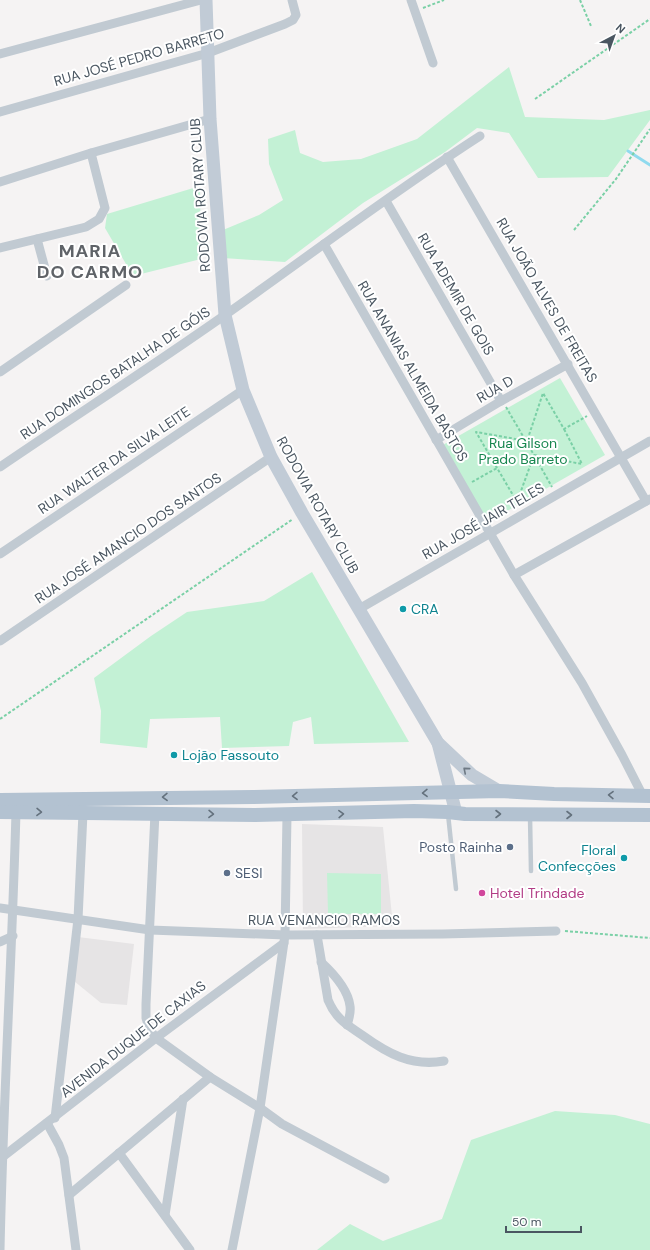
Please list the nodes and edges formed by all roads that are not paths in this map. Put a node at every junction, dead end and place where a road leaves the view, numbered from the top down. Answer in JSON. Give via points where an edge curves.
{"nodes":[{"id":1,"x":201,"y":0,"type":"edge"},
{"id":2,"x":206,"y":0,"type":"edge"},
{"id":3,"x":292,"y":0,"type":"edge"},
{"id":4,"x":411,"y":0,"type":"edge"},
{"id":5,"x":208,"y":53,"type":"junction"},
{"id":6,"x":0,"y":54,"type":"edge"},
{"id":7,"x":433,"y":63,"type":"dead end"},
{"id":8,"x":0,"y":112,"type":"edge"},
{"id":9,"x":210,"y":120,"type":"junction"},
{"id":10,"x":480,"y":136,"type":"dead end"},
{"id":11,"x":91,"y":153,"type":"junction"},
{"id":12,"x":447,"y":157,"type":"junction"},
{"id":13,"x":0,"y":182,"type":"edge"},
{"id":14,"x":386,"y":200,"type":"junction"},
{"id":15,"x":38,"y":239,"type":"junction"},
{"id":16,"x":324,"y":244,"type":"junction"},
{"id":17,"x":0,"y":248,"type":"edge"},
{"id":18,"x":47,"y":276,"type":"dead end"},
{"id":19,"x":126,"y":285,"type":"dead end"},
{"id":20,"x":225,"y":315,"type":"junction"},
{"id":21,"x":568,"y":364,"type":"junction"},
{"id":22,"x":0,"y":372,"type":"edge"},
{"id":23,"x":243,"y":390,"type":"junction"},
{"id":24,"x":501,"y":401,"type":"junction"},
{"id":25,"x":436,"y":440,"type":"junction"},
{"id":26,"x":650,"y":441,"type":"edge"},
{"id":27,"x":271,"y":457,"type":"junction"},
{"id":28,"x":621,"y":458,"type":"junction"},
{"id":29,"x":0,"y":467,"type":"edge"},
{"id":30,"x":648,"y":500,"type":"edge"},
{"id":31,"x":490,"y":533,"type":"junction"},
{"id":32,"x":0,"y":554,"type":"edge"},
{"id":33,"x":514,"y":575,"type":"junction"},
{"id":34,"x":358,"y":609,"type":"junction"},
{"id":35,"x":0,"y":641,"type":"edge"},
{"id":36,"x":438,"y":743,"type":"junction"},
{"id":37,"x":499,"y":791,"type":"junction"},
{"id":38,"x":451,"y":792,"type":"junction"},
{"id":39,"x":642,"y":796,"type":"edge"},
{"id":40,"x":252,"y":797,"type":"junction"},
{"id":41,"x":0,"y":800,"type":"edge"},
{"id":42,"x":0,"y":812,"type":"edge"},
{"id":43,"x":16,"y":812,"type":"junction"},
{"id":44,"x":452,"y":812,"type":"junction"},
{"id":45,"x":83,"y":813,"type":"junction"},
{"id":46,"x":155,"y":813,"type":"junction"},
{"id":47,"x":530,"y":814,"type":"junction"},
{"id":48,"x":255,"y":815,"type":"junction"},
{"id":49,"x":633,"y":815,"type":"junction"},
{"id":50,"x":650,"y":815,"type":"edge"},
{"id":51,"x":287,"y":816,"type":"junction"},
{"id":52,"x":531,"y":871,"type":"dead end"},
{"id":53,"x":456,"y":889,"type":"dead end"},
{"id":54,"x":0,"y":908,"type":"edge"},
{"id":55,"x":14,"y":910,"type":"junction"},
{"id":56,"x":78,"y":919,"type":"junction"},
{"id":57,"x":150,"y":930,"type":"junction"},
{"id":58,"x":556,"y":931,"type":"road end"},
{"id":59,"x":317,"y":935,"type":"junction"},
{"id":60,"x":13,"y":936,"type":"junction"},
{"id":61,"x":284,"y":939,"type":"junction"},
{"id":62,"x":0,"y":942,"type":"edge"},
{"id":63,"x":321,"y":962,"type":"junction"},
{"id":64,"x":347,"y":1025,"type":"junction"},
{"id":65,"x":4,"y":1034,"type":"edge"},
{"id":66,"x":156,"y":1038,"type":"junction"},
{"id":67,"x":444,"y":1062,"type":"dead end"},
{"id":68,"x":210,"y":1076,"type":"junction"},
{"id":69,"x":183,"y":1099,"type":"junction"},
{"id":70,"x":260,"y":1108,"type":"junction"},
{"id":71,"x":51,"y":1120,"type":"junction"},
{"id":72,"x":119,"y":1153,"type":"junction"},
{"id":73,"x":1,"y":1158,"type":"edge"},
{"id":74,"x":385,"y":1180,"type":"dead end"},
{"id":75,"x":69,"y":1195,"type":"junction"},
{"id":76,"x":165,"y":1215,"type":"junction"},
{"id":77,"x":0,"y":1250,"type":"edge"},
{"id":78,"x":76,"y":1250,"type":"edge"},
{"id":79,"x":190,"y":1250,"type":"edge"},
{"id":80,"x":232,"y":1250,"type":"edge"}],
"edges":[{"from":1,"to":6,"type":"street"},
{"from":2,"to":5,"type":"main road","name":"RODOVIA ROTARY CLUB"},
{"from":3,"to":5,"type":"street","name":"RUA JOSÉ PEDRO BARRETO","via":[[296,14],[293,20]]},
{"from":4,"to":7,"type":"street"},
{"from":5,"to":8,"type":"street","name":"RUA JOSÉ PEDRO BARRETO"},
{"from":5,"to":9,"type":"main road","name":"RODOVIA ROTARY CLUB"},
{"from":9,"to":11,"type":"street"},
{"from":9,"to":20,"type":"main road","name":"RODOVIA ROTARY CLUB"},
{"from":10,"to":12,"type":"street"},
{"from":11,"to":13,"type":"street"},
{"from":11,"to":15,"type":"street","via":[[103,197],[104,213],[86,227]]},
{"from":12,"to":14,"type":"street"},
{"from":12,"to":21,"type":"street","name":"RUA JOÃO ALVES DE FREITAS"},
{"from":14,"to":16,"type":"street"},
{"from":14,"to":24,"type":"street","name":"RUA ADEMIR DE GOIS"},
{"from":15,"to":17,"type":"street"},
{"from":15,"to":18,"type":"street"},
{"from":16,"to":20,"type":"street"},
{"from":16,"to":25,"type":"street","name":"RUA ANANIAS ALMEIDA BASTOS"},
{"from":19,"to":22,"type":"street"},
{"from":20,"to":23,"type":"main road","name":"RODOVIA ROTARY CLUB"},
{"from":20,"to":29,"type":"street","name":"RUA DOMINGOS BATALHA DE GÓIS"},
{"from":21,"to":24,"type":"street","name":"RUA D"},
{"from":21,"to":28,"type":"street","name":"RUA JOÃO ALVES DE FREITAS"},
{"from":23,"to":27,"type":"main road","name":"RODOVIA ROTARY CLUB"},
{"from":23,"to":32,"type":"street","name":"RUA WALTER DA SILVA LEITE"},
{"from":24,"to":25,"type":"street","name":"RUA D"},
{"from":25,"to":31,"type":"street","name":"RUA ANANIAS ALMEIDA BASTOS"},
{"from":26,"to":28,"type":"street","name":"RUA JOSÉ JAIR TELES"},
{"from":27,"to":34,"type":"main road","name":"RODOVIA ROTARY CLUB"},
{"from":27,"to":35,"type":"street","name":"RUA JOSÉ AMANCIO DOS SANTOS"},
{"from":28,"to":30,"type":"street","name":"RUA JOÃO ALVES DE FREITAS"},
{"from":28,"to":31,"type":"street","name":"RUA JOSÉ JAIR TELES"},
{"from":30,"to":33,"type":"street"},
{"from":31,"to":33,"type":"street","name":"RUA ANANIAS ALMEIDA BASTOS"},
{"from":31,"to":34,"type":"street","name":"RUA JOSÉ JAIR TELES"},
{"from":33,"to":39,"type":"street","name":"RUA ANANIAS ALMEIDA BASTOS","via":[[582,683]]},
{"from":34,"to":36,"type":"main road","name":"RODOVIA ROTARY CLUB"},
{"from":37,"to":36,"type":"main road","one_way":true,"via":[[472,776]]},
{"from":36,"to":38,"type":"main road"},
{"from":37,"to":38,"type":"main road"},
{"from":39,"to":37,"type":"main road","one_way":true},
{"from":38,"to":40,"type":"main road","one_way":true},
{"from":38,"to":44,"type":"main road"},
{"from":39,"to":49,"type":"main road"},
{"from":40,"to":41,"type":"main road","one_way":true},
{"from":40,"to":48,"type":"main road"},
{"from":42,"to":43,"type":"main road"},
{"from":43,"to":45,"type":"main road","one_way":true},
{"from":43,"to":55,"type":"street"},
{"from":44,"to":47,"type":"main road","one_way":true},
{"from":51,"to":44,"type":"main road","one_way":true},
{"from":44,"to":53,"type":"lane"},
{"from":45,"to":46,"type":"main road"},
{"from":45,"to":56,"type":"street"},
{"from":46,"to":48,"type":"main road","one_way":true},
{"from":46,"to":57,"type":"street"},
{"from":47,"to":49,"type":"main road","one_way":true},
{"from":47,"to":52,"type":"lane"},
{"from":48,"to":51,"type":"main road"},
{"from":49,"to":50,"type":"main road"},
{"from":51,"to":61,"type":"street"},
{"from":54,"to":55,"type":"street","name":"RUA VENANCIO RAMOS"},
{"from":55,"to":56,"type":"street","name":"RUA VENANCIO RAMOS"},
{"from":55,"to":60,"type":"street"},
{"from":56,"to":57,"type":"street","name":"RUA VENANCIO RAMOS"},
{"from":56,"to":71,"type":"street"},
{"from":57,"to":61,"type":"street","name":"RUA VENANCIO RAMOS"},
{"from":57,"to":66,"type":"street","via":[[146,1018]]},
{"from":58,"to":59,"type":"street","name":"RUA VENANCIO RAMOS"},
{"from":59,"to":61,"type":"street","name":"RUA VENANCIO RAMOS"},
{"from":59,"to":63,"type":"street"},
{"from":60,"to":62,"type":"street"},
{"from":60,"to":65,"type":"street"},
{"from":61,"to":66,"type":"street","name":"AVENIDA DUQUE DE CAXIAS"},
{"from":61,"to":70,"type":"street"},
{"from":63,"to":64,"type":"street","via":[[330,1005],[339,1019]]},
{"from":63,"to":64,"type":"street","via":[[332,973],[347,996],[350,1006]]},
{"from":64,"to":67,"type":"street","via":[[398,1057],[431,1064]]},
{"from":65,"to":73,"type":"street"},
{"from":66,"to":68,"type":"street"},
{"from":66,"to":71,"type":"street","name":"AVENIDA DUQUE DE CAXIAS"},
{"from":68,"to":69,"type":"street"},
{"from":68,"to":70,"type":"street"},
{"from":69,"to":72,"type":"street"},
{"from":69,"to":76,"type":"street"},
{"from":70,"to":74,"type":"street","via":[[282,1124]]},
{"from":70,"to":80,"type":"street"},
{"from":71,"to":73,"type":"street","name":"AVENIDA DUQUE DE CAXIAS"},
{"from":71,"to":75,"type":"street","via":[[64,1158]]},
{"from":72,"to":75,"type":"street"},
{"from":72,"to":76,"type":"street"},
{"from":73,"to":77,"type":"street"},
{"from":75,"to":78,"type":"street"},
{"from":76,"to":79,"type":"street"}]}
